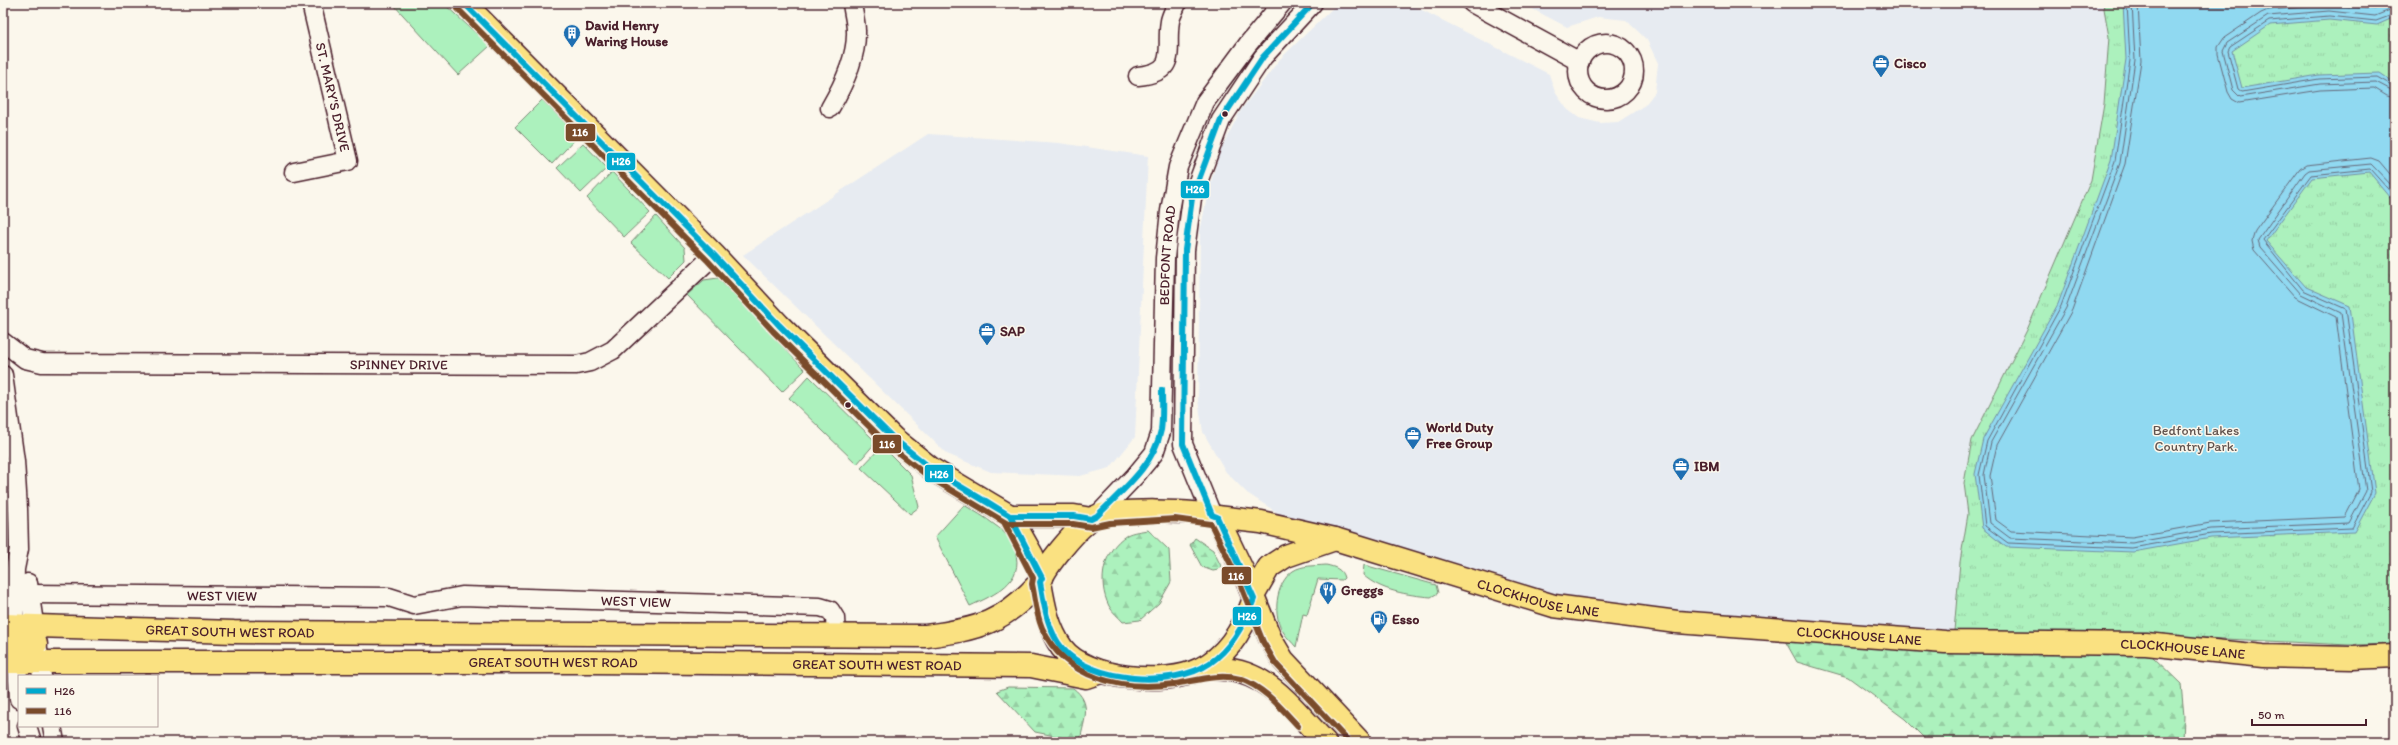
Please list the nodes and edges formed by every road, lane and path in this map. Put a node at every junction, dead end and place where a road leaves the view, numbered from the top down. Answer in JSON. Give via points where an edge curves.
{"nodes":[{"id":1,"x":310,"y":3,"type":"edge"},
{"id":2,"x":464,"y":3,"type":"edge"},
{"id":3,"x":852,"y":3,"type":"edge"},
{"id":4,"x":1177,"y":3,"type":"edge"},
{"id":5,"x":1282,"y":3,"type":"edge"},
{"id":6,"x":1313,"y":3,"type":"edge"},
{"id":7,"x":1472,"y":3,"type":"edge"},
{"id":8,"x":1580,"y":62,"type":"dead end"},
{"id":9,"x":1138,"y":76,"type":"dead end"},
{"id":10,"x":830,"y":108,"type":"dead end"},
{"id":11,"x":294,"y":172,"type":"dead end"},
{"id":12,"x":714,"y":255,"type":"junction"},
{"id":13,"x":3,"y":342,"type":"edge"},
{"id":14,"x":42,"y":363,"type":"junction"},
{"id":15,"x":3,"y":375,"type":"edge"},
{"id":16,"x":1010,"y":516,"type":"junction"},
{"id":17,"x":1215,"y":516,"type":"junction"},
{"id":18,"x":1094,"y":518,"type":"junction"},
{"id":19,"x":1335,"y":539,"type":"junction"},
{"id":20,"x":19,"y":549,"type":"junction"},
{"id":21,"x":1041,"y":580,"type":"junction"},
{"id":22,"x":29,"y":594,"type":"junction"},
{"id":23,"x":1253,"y":597,"type":"junction"},
{"id":24,"x":414,"y":605,"type":"junction"},
{"id":25,"x":412,"y":632,"type":"junction"},
{"id":26,"x":836,"y":637,"type":"junction"},
{"id":27,"x":23,"y":642,"type":"edge"},
{"id":28,"x":2395,"y":656,"type":"edge"},
{"id":29,"x":9,"y":662,"type":"edge"},
{"id":30,"x":1199,"y":670,"type":"junction"},
{"id":31,"x":1101,"y":672,"type":"junction"},
{"id":32,"x":18,"y":695,"type":"edge"},
{"id":33,"x":27,"y":727,"type":"edge"},
{"id":34,"x":52,"y":727,"type":"edge"},
{"id":35,"x":32,"y":742,"type":"edge"},
{"id":36,"x":55,"y":742,"type":"edge"},
{"id":37,"x":1325,"y":742,"type":"edge"},
{"id":38,"x":1360,"y":742,"type":"edge"}],
"edges":[{"from":1,"to":11,"type":"street","name":"ST. MARY'S DRIVE","via":[[348,161]]},
{"from":2,"to":12,"type":"main road"},
{"from":3,"to":10,"type":"street","via":[[856,32],[853,50],[842,86]]},
{"from":4,"to":9,"type":"street","via":[[1170,21],[1169,58],[1162,69],[1153,75]]},
{"from":5,"to":18,"type":"street","name":"BEDFONT ROAD","via":[[1248,44],[1206,102],[1178,167],[1170,211],[1166,258],[1161,432],[1154,453]]},
{"from":6,"to":17,"type":"street","name":"BEDFONT ROAD","via":[[1263,58],[1221,120],[1192,198],[1185,250],[1183,444]]},
{"from":7,"to":8,"type":"street"},
{"from":12,"to":14,"type":"street","name":"SPINNEY DRIVE","via":[[613,350],[590,362],[576,365]]},
{"from":12,"to":16,"type":"main road","via":[[779,325],[893,438],[933,470]]},
{"from":13,"to":14,"type":"street","name":"SPINNEY DRIVE","via":[[25,359]]},
{"from":14,"to":15,"type":"street","name":"SPINNEY DRIVE"},
{"from":15,"to":20,"type":"street","via":[[15,461]]},
{"from":16,"to":18,"type":"main road","name":"CLOCKHOUSE LANE"},
{"from":16,"to":21,"type":"main road","via":[[1032,555]]},
{"from":17,"to":18,"type":"main road","name":"CLOCKHOUSE LANE","via":[[1148,512]]},
{"from":17,"to":19,"type":"main road","name":"CLOCKHOUSE LANE","via":[[1261,522]]},
{"from":17,"to":23,"type":"main road"},
{"from":18,"to":21,"type":"main road","name":"GREAT SOUTH WEST ROAD","via":[[1067,541]]},
{"from":19,"to":23,"type":"main road","via":[[1286,556],[1269,567]]},
{"from":19,"to":28,"type":"main road","name":"CLOCKHOUSE LANE","via":[[1554,606],[1677,622],[1945,642],[2146,644],[2262,656]]},
{"from":20,"to":22,"type":"street"},
{"from":20,"to":27,"type":"street","via":[[15,569]]},
{"from":21,"to":26,"type":"main road","name":"GREAT SOUTH WEST ROAD","via":[[1016,607],[992,622],[960,631],[926,636]]},
{"from":21,"to":31,"type":"main road","via":[[1049,624],[1062,648],[1078,661]]},
{"from":22,"to":24,"type":"street","name":"WEST VIEW","via":[[389,597]]},
{"from":22,"to":27,"type":"street"},
{"from":23,"to":30,"type":"main road","via":[[1246,621],[1224,652]]},
{"from":23,"to":38,"type":"main road","via":[[1270,638],[1283,660]]},
{"from":24,"to":25,"type":"street"},
{"from":24,"to":26,"type":"street","name":"WEST VIEW","via":[[462,596],[820,607],[830,610],[835,618]]},
{"from":25,"to":26,"type":"main road","name":"GREAT SOUTH WEST ROAD"},
{"from":25,"to":27,"type":"main road","name":"GREAT SOUTH WEST ROAD","via":[[234,632]]},
{"from":27,"to":29,"type":"main road","name":"GREAT SOUTH WEST ROAD"},
{"from":27,"to":31,"type":"main road","name":"GREAT SOUTH WEST ROAD","via":[[443,661],[1031,666],[1086,677]]},
{"from":29,"to":32,"type":"street"},
{"from":30,"to":31,"type":"main road","via":[[1163,677],[1121,676]]},
{"from":30,"to":37,"type":"main road","via":[[1226,668],[1240,671],[1269,684]]},
{"from":33,"to":35,"type":"street"},
{"from":34,"to":36,"type":"street"}]}
